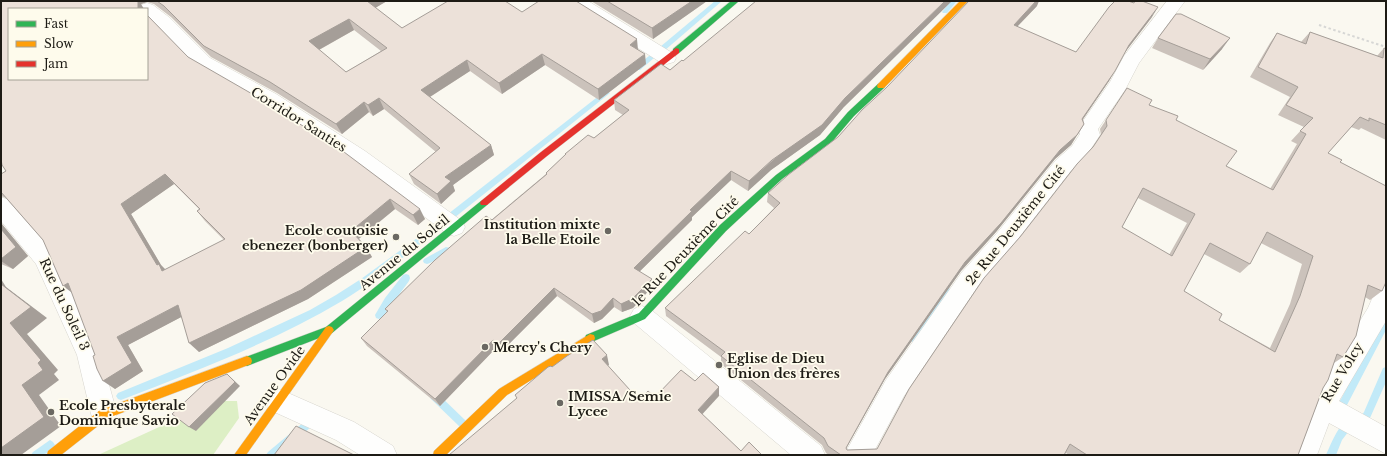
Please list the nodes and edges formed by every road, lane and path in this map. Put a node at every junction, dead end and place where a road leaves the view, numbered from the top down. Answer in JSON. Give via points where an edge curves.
{"nodes":[{"id":1,"x":138,"y":1,"type":"edge"},
{"id":2,"x":576,"y":1,"type":"edge"},
{"id":3,"x":735,"y":1,"type":"edge"},
{"id":4,"x":964,"y":1,"type":"edge"},
{"id":5,"x":1176,"y":1,"type":"edge"},
{"id":6,"x":146,"y":8,"type":"edge"},
{"id":7,"x":148,"y":10,"type":"edge"},
{"id":8,"x":1319,"y":25,"type":"dead end"},
{"id":9,"x":1386,"y":47,"type":"edge"},
{"id":10,"x":667,"y":58,"type":"junction"},
{"id":11,"x":1,"y":206,"type":"edge"},
{"id":12,"x":454,"y":227,"type":"junction"},
{"id":13,"x":1386,"y":292,"type":"edge"},
{"id":14,"x":642,"y":316,"type":"junction"},
{"id":15,"x":329,"y":330,"type":"junction"},
{"id":16,"x":279,"y":401,"type":"junction"},
{"id":17,"x":1322,"y":405,"type":"junction"},
{"id":18,"x":104,"y":414,"type":"junction"},
{"id":19,"x":1386,"y":442,"type":"edge"},
{"id":20,"x":52,"y":455,"type":"edge"},
{"id":21,"x":239,"y":455,"type":"edge"},
{"id":22,"x":384,"y":455,"type":"edge"},
{"id":23,"x":438,"y":455,"type":"edge"},
{"id":24,"x":812,"y":455,"type":"edge"},
{"id":25,"x":857,"y":455,"type":"edge"},
{"id":26,"x":1304,"y":455,"type":"edge"}],
"edges":[{"from":1,"to":6,"type":"street","name":"Corridor Santies"},
{"from":2,"to":10,"type":"street"},
{"from":3,"to":10,"type":"main road","name":"Avenue du Soleil"},
{"from":4,"to":14,"type":"main road","name":"1e Rue Deuxième Cité","via":[[851,114],[828,141],[779,177],[723,228]]},
{"from":5,"to":25,"type":"street","name":"2e Rue Deuxième Cité","via":[[1131,60],[1118,86],[1088,129],[1090,135],[1079,152],[1063,166],[970,279],[895,388]]},
{"from":7,"to":12,"type":"street","name":"Corridor Santies","via":[[164,22],[203,62],[269,99],[358,156]]},
{"from":8,"to":9,"type":"path"},
{"from":10,"to":12,"type":"main road","name":"Avenue du Soleil"},
{"from":11,"to":18,"type":"street","name":"Rue du Soleil 3","via":[[45,258],[89,355]]},
{"from":12,"to":15,"type":"main road","name":"Avenue du Soleil"},
{"from":13,"to":17,"type":"street","name":"Rue Volcy","via":[[1378,312]]},
{"from":14,"to":23,"type":"main road","name":"1e Rue Deuxième Cité","via":[[593,336],[503,392]]},
{"from":14,"to":24,"type":"street"},
{"from":15,"to":16,"type":"main road","name":"Avenue Ovide"},
{"from":15,"to":18,"type":"main road","name":"Avenue du Soleil"},
{"from":16,"to":21,"type":"main road","name":"Avenue Ovide"},
{"from":16,"to":22,"type":"street","via":[[345,431]]},
{"from":17,"to":19,"type":"street"},
{"from":17,"to":26,"type":"street","name":"Rue Volcy"},
{"from":18,"to":20,"type":"main road","name":"Avenue du Soleil"}]}
